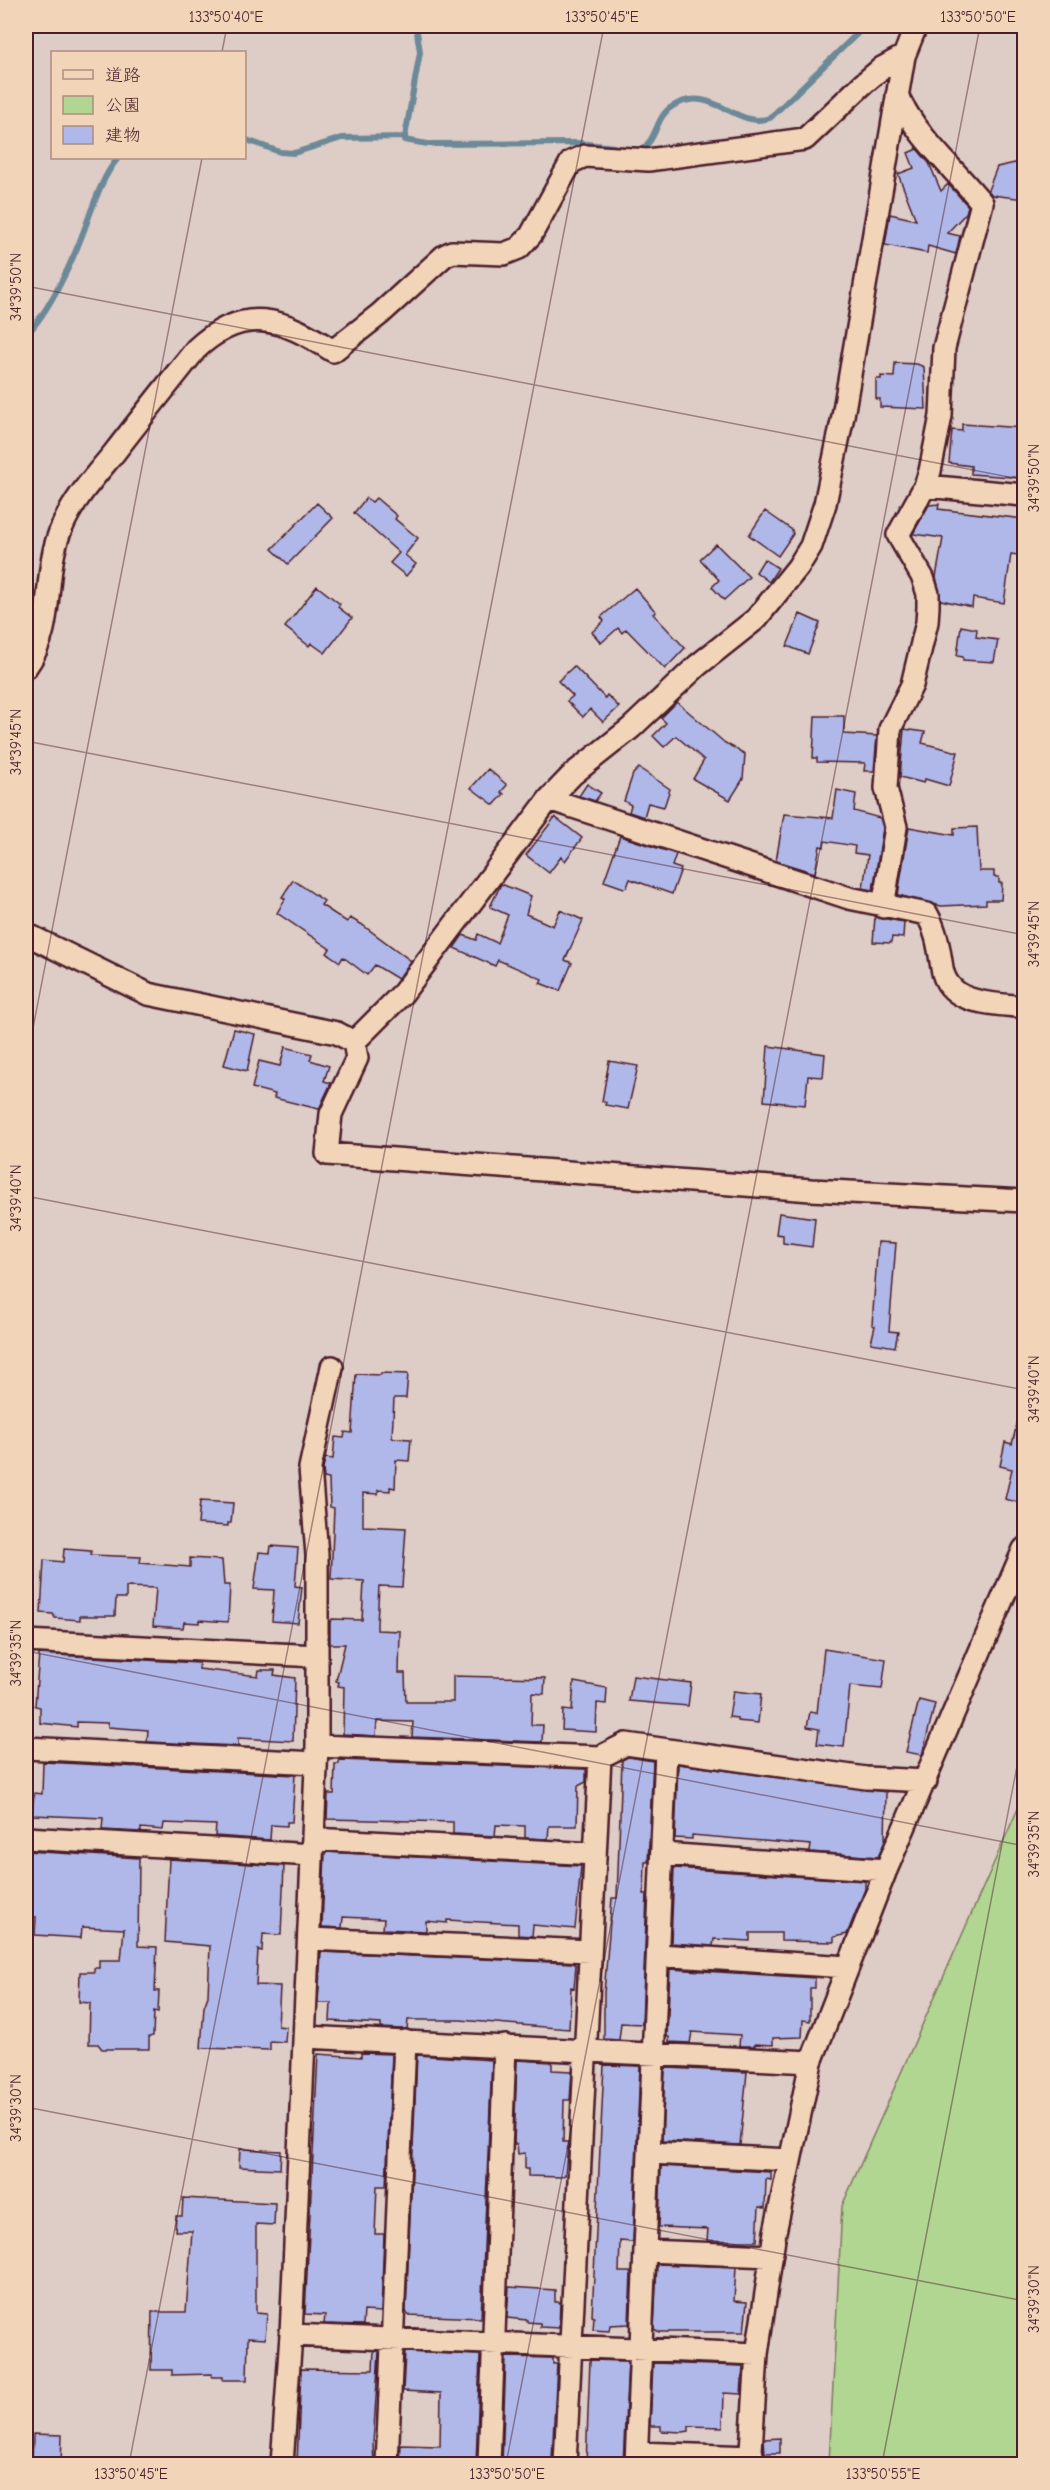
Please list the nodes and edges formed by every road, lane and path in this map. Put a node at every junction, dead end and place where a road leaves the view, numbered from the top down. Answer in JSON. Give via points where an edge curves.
{"nodes":[{"id":1,"x":916,"y":26,"type":"edge"},
{"id":2,"x":904,"y":56,"type":"junction"},
{"id":3,"x":897,"y":94,"type":"junction"},
{"id":4,"x":925,"y":486,"type":"junction"},
{"id":5,"x":1024,"y":495,"type":"edge"},
{"id":6,"x":26,"y":667,"type":"edge"},
{"id":7,"x":549,"y":799,"type":"junction"},
{"id":8,"x":883,"y":907,"type":"junction"},
{"id":9,"x":26,"y":934,"type":"edge"},
{"id":10,"x":1024,"y":1008,"type":"edge"},
{"id":11,"x":354,"y":1042,"type":"junction"},
{"id":12,"x":1024,"y":1201,"type":"edge"},
{"id":13,"x":332,"y":1367,"type":"dead end"},
{"id":14,"x":1024,"y":1549,"type":"edge"},
{"id":15,"x":26,"y":1641,"type":"edge"},
{"id":16,"x":317,"y":1656,"type":"junction"},
{"id":17,"x":26,"y":1748,"type":"edge"},
{"id":18,"x":666,"y":1750,"type":"junction"},
{"id":19,"x":316,"y":1754,"type":"junction"},
{"id":20,"x":600,"y":1757,"type":"junction"},
{"id":21,"x":926,"y":1781,"type":"junction"},
{"id":22,"x":26,"y":1838,"type":"edge"},
{"id":23,"x":313,"y":1847,"type":"junction"},
{"id":24,"x":595,"y":1854,"type":"junction"},
{"id":25,"x":662,"y":1854,"type":"junction"},
{"id":26,"x":886,"y":1870,"type":"junction"},
{"id":27,"x":309,"y":1939,"type":"junction"},
{"id":28,"x":590,"y":1951,"type":"junction"},
{"id":29,"x":658,"y":1955,"type":"junction"},
{"id":30,"x":848,"y":1967,"type":"junction"},
{"id":31,"x":304,"y":2037,"type":"junction"},
{"id":32,"x":405,"y":2042,"type":"junction"},
{"id":33,"x":505,"y":2046,"type":"junction"},
{"id":34,"x":585,"y":2049,"type":"junction"},
{"id":35,"x":654,"y":2053,"type":"junction"},
{"id":36,"x":811,"y":2062,"type":"junction"},
{"id":37,"x":650,"y":2153,"type":"junction"},
{"id":38,"x":790,"y":2160,"type":"junction"},
{"id":39,"x":646,"y":2251,"type":"junction"},
{"id":40,"x":771,"y":2256,"type":"junction"},
{"id":41,"x":291,"y":2335,"type":"junction"},
{"id":42,"x":392,"y":2339,"type":"junction"},
{"id":43,"x":494,"y":2343,"type":"junction"},
{"id":44,"x":570,"y":2346,"type":"junction"},
{"id":45,"x":642,"y":2349,"type":"junction"},
{"id":46,"x":757,"y":2354,"type":"junction"},
{"id":47,"x":636,"y":2459,"type":"edge"},
{"id":48,"x":753,"y":2461,"type":"edge"},
{"id":49,"x":282,"y":2464,"type":"edge"},
{"id":50,"x":387,"y":2464,"type":"edge"},
{"id":51,"x":489,"y":2464,"type":"edge"},
{"id":52,"x":565,"y":2464,"type":"edge"}],
"edges":[{"from":1,"to":2,"type":"street"},
{"from":2,"to":3,"type":"street"},
{"from":2,"to":6,"type":"street","via":[[882,68],[805,138],[648,159],[585,156],[571,162],[531,235],[519,248],[504,254],[452,252],[444,256],[333,351],[304,332],[262,319],[242,321],[210,336],[78,499],[61,528],[52,564],[47,618]]},
{"from":3,"to":4,"type":"street","via":[[916,129],[982,203],[944,348],[941,416]]},
{"from":3,"to":7,"type":"street","via":[[843,416],[825,504],[810,546],[756,619],[698,665]]},
{"from":4,"to":5,"type":"street"},
{"from":4,"to":8,"type":"street","via":[[898,536],[928,594],[912,685],[890,729],[886,788],[896,827]]},
{"from":7,"to":8,"type":"street"},
{"from":7,"to":11,"type":"street","via":[[403,993]]},
{"from":8,"to":10,"type":"street","via":[[927,914],[936,930],[943,973],[951,989],[962,997]]},
{"from":9,"to":11,"type":"street","via":[[148,994],[337,1033]]},
{"from":11,"to":12,"type":"street","via":[[357,1059],[331,1114],[327,1154],[811,1191]]},
{"from":13,"to":16,"type":"street","via":[[310,1468],[317,1556]]},
{"from":14,"to":21,"type":"street"},
{"from":15,"to":16,"type":"street"},
{"from":16,"to":19,"type":"street"},
{"from":17,"to":19,"type":"street"},
{"from":18,"to":20,"type":"street","via":[[626,1744]]},
{"from":18,"to":21,"type":"street","via":[[866,1778]]},
{"from":18,"to":25,"type":"street"},
{"from":19,"to":20,"type":"street"},
{"from":19,"to":23,"type":"street"},
{"from":20,"to":24,"type":"street"},
{"from":21,"to":26,"type":"street"},
{"from":22,"to":23,"type":"street"},
{"from":23,"to":24,"type":"street"},
{"from":23,"to":27,"type":"street"},
{"from":24,"to":28,"type":"street"},
{"from":25,"to":26,"type":"street"},
{"from":25,"to":29,"type":"street"},
{"from":26,"to":30,"type":"street"},
{"from":27,"to":28,"type":"street"},
{"from":27,"to":31,"type":"street"},
{"from":28,"to":34,"type":"street"},
{"from":29,"to":30,"type":"street"},
{"from":29,"to":35,"type":"street"},
{"from":30,"to":36,"type":"street"},
{"from":31,"to":32,"type":"street"},
{"from":31,"to":41,"type":"street"},
{"from":32,"to":33,"type":"street"},
{"from":32,"to":42,"type":"street"},
{"from":33,"to":34,"type":"street"},
{"from":33,"to":43,"type":"street"},
{"from":34,"to":35,"type":"street"},
{"from":34,"to":44,"type":"street"},
{"from":35,"to":36,"type":"street"},
{"from":35,"to":37,"type":"street"},
{"from":36,"to":38,"type":"street"},
{"from":37,"to":38,"type":"street"},
{"from":37,"to":39,"type":"street"},
{"from":38,"to":40,"type":"street"},
{"from":39,"to":40,"type":"street"},
{"from":39,"to":45,"type":"street"},
{"from":40,"to":46,"type":"street"},
{"from":41,"to":42,"type":"street"},
{"from":41,"to":49,"type":"street"},
{"from":42,"to":43,"type":"street"},
{"from":42,"to":50,"type":"street"},
{"from":43,"to":44,"type":"street"},
{"from":43,"to":51,"type":"street"},
{"from":44,"to":45,"type":"street"},
{"from":44,"to":52,"type":"street"},
{"from":45,"to":46,"type":"street"},
{"from":45,"to":47,"type":"street"},
{"from":46,"to":48,"type":"street"},
{"from":47,"to":48,"type":"street"}]}
